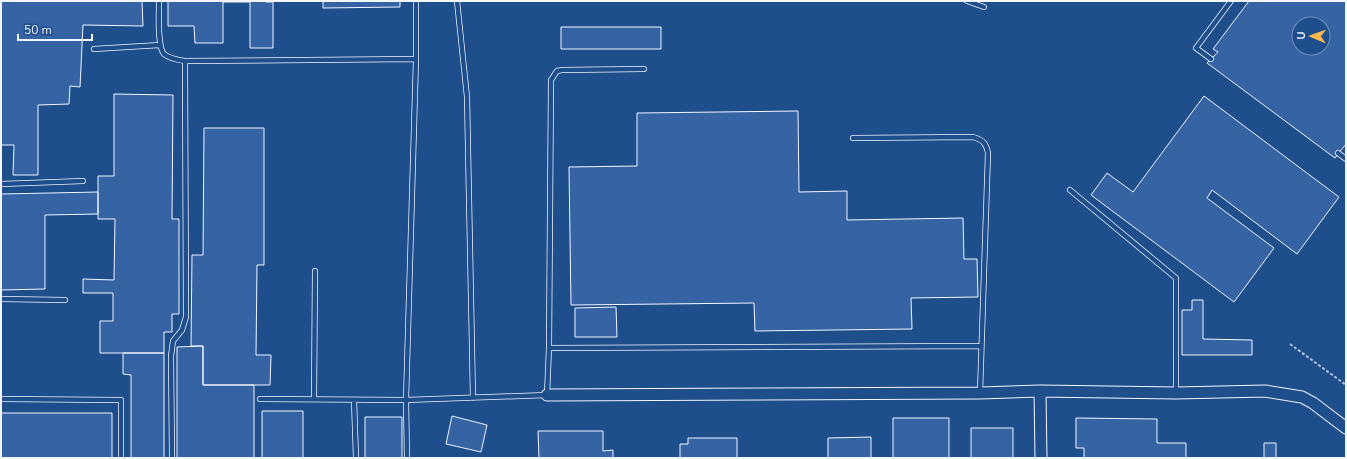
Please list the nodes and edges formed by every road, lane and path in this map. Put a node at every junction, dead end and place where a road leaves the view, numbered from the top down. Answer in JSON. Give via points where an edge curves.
{"nodes":[{"id":1,"x":159,"y":1,"type":"edge"},
{"id":2,"x":416,"y":1,"type":"edge"},
{"id":3,"x":457,"y":1,"type":"edge"},
{"id":4,"x":967,"y":1,"type":"edge"},
{"id":5,"x":1231,"y":1,"type":"edge"},
{"id":6,"x":984,"y":7,"type":"dead end"},
{"id":7,"x":160,"y":45,"type":"junction"},
{"id":8,"x":94,"y":49,"type":"dead end"},
{"id":9,"x":416,"y":59,"type":"junction"},
{"id":10,"x":1211,"y":59,"type":"dead end"},
{"id":11,"x":185,"y":61,"type":"junction"},
{"id":12,"x":644,"y":69,"type":"dead end"},
{"id":13,"x":853,"y":138,"type":"dead end"},
{"id":14,"x":1338,"y":153,"type":"dead end"},
{"id":15,"x":1346,"y":159,"type":"edge"},
{"id":16,"x":84,"y":181,"type":"dead end"},
{"id":17,"x":1,"y":184,"type":"edge"},
{"id":18,"x":1070,"y":190,"type":"dead end"},
{"id":19,"x":315,"y":271,"type":"dead end"},
{"id":20,"x":1,"y":299,"type":"edge"},
{"id":21,"x":65,"y":300,"type":"dead end"},
{"id":22,"x":1290,"y":344,"type":"dead end"},
{"id":23,"x":981,"y":346,"type":"junction"},
{"id":24,"x":549,"y":348,"type":"junction"},
{"id":25,"x":1346,"y":385,"type":"edge"},
{"id":26,"x":1040,"y":391,"type":"junction"},
{"id":27,"x":980,"y":393,"type":"junction"},
{"id":28,"x":1176,"y":393,"type":"junction"},
{"id":29,"x":547,"y":396,"type":"junction"},
{"id":30,"x":473,"y":398,"type":"junction"},
{"id":31,"x":1,"y":399,"type":"edge"},
{"id":32,"x":260,"y":399,"type":"dead end"},
{"id":33,"x":314,"y":399,"type":"junction"},
{"id":34,"x":354,"y":400,"type":"junction"},
{"id":35,"x":406,"y":400,"type":"junction"},
{"id":36,"x":1346,"y":428,"type":"edge"},
{"id":37,"x":121,"y":458,"type":"edge"},
{"id":38,"x":172,"y":458,"type":"edge"},
{"id":39,"x":356,"y":458,"type":"edge"},
{"id":40,"x":407,"y":458,"type":"edge"},
{"id":41,"x":1041,"y":458,"type":"edge"}],
"edges":[{"from":1,"to":7,"type":"lane"},
{"from":2,"to":9,"type":"lane"},
{"from":3,"to":30,"type":"lane","via":[[467,97]]},
{"from":4,"to":6,"type":"lane"},
{"from":5,"to":10,"type":"lane","via":[[1196,48]]},
{"from":7,"to":8,"type":"lane"},
{"from":7,"to":11,"type":"lane","via":[[164,53],[172,59]]},
{"from":9,"to":11,"type":"lane"},
{"from":9,"to":35,"type":"lane"},
{"from":11,"to":38,"type":"lane","via":[[186,317],[182,330],[173,341],[171,356]]},
{"from":12,"to":24,"type":"lane","via":[[562,70],[557,71],[551,80]]},
{"from":13,"to":23,"type":"lane","via":[[973,137],[982,139],[986,144],[988,153]]},
{"from":14,"to":15,"type":"lane"},
{"from":16,"to":17,"type":"lane"},
{"from":18,"to":28,"type":"lane","via":[[1176,278]]},
{"from":19,"to":33,"type":"lane"},
{"from":20,"to":21,"type":"lane"},
{"from":22,"to":25,"type":"path"},
{"from":23,"to":24,"type":"lane"},
{"from":23,"to":27,"type":"lane"},
{"from":24,"to":29,"type":"lane"},
{"from":26,"to":27,"type":"street"},
{"from":26,"to":28,"type":"street"},
{"from":26,"to":41,"type":"street"},
{"from":27,"to":29,"type":"street"},
{"from":28,"to":36,"type":"street","via":[[1265,391],[1302,398],[1313,403]]},
{"from":29,"to":30,"type":"lane"},
{"from":30,"to":35,"type":"lane"},
{"from":31,"to":37,"type":"lane","via":[[121,400]]},
{"from":32,"to":33,"type":"lane"},
{"from":33,"to":34,"type":"lane"},
{"from":34,"to":35,"type":"lane"},
{"from":34,"to":39,"type":"lane"},
{"from":35,"to":40,"type":"lane"}]}
